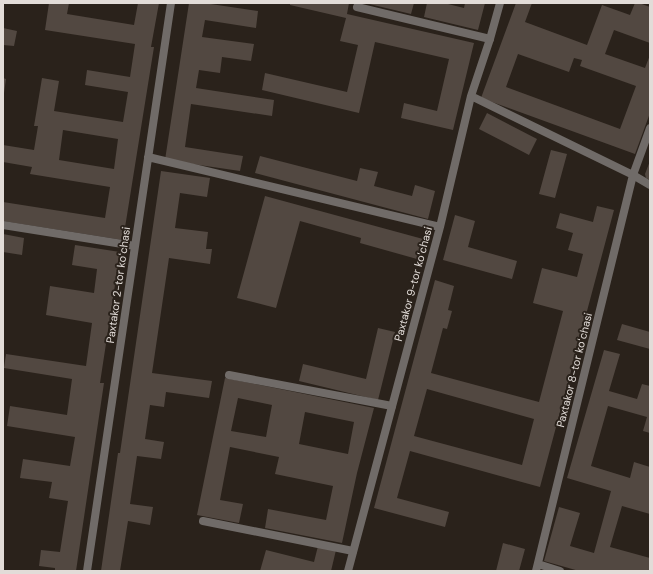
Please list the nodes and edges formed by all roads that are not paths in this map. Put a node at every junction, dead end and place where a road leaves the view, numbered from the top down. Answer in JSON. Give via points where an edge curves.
{"nodes":[{"id":1,"x":171,"y":3,"type":"edge"},
{"id":2,"x":500,"y":3,"type":"edge"},
{"id":3,"x":357,"y":7,"type":"dead end"},
{"id":4,"x":490,"y":39,"type":"junction"},
{"id":5,"x":472,"y":96,"type":"junction"},
{"id":6,"x":650,"y":128,"type":"edge"},
{"id":7,"x":148,"y":158,"type":"junction"},
{"id":8,"x":633,"y":175,"type":"junction"},
{"id":9,"x":650,"y":185,"type":"edge"},
{"id":10,"x":3,"y":225,"type":"edge"},
{"id":11,"x":440,"y":227,"type":"junction"},
{"id":12,"x":134,"y":246,"type":"junction"},
{"id":13,"x":229,"y":375,"type":"dead end"},
{"id":14,"x":392,"y":406,"type":"junction"},
{"id":15,"x":203,"y":521,"type":"dead end"},
{"id":16,"x":354,"y":551,"type":"junction"},
{"id":17,"x":537,"y":567,"type":"edge"},
{"id":18,"x":87,"y":571,"type":"edge"},
{"id":19,"x":348,"y":571,"type":"edge"},
{"id":20,"x":560,"y":571,"type":"edge"}],
"edges":[{"from":1,"to":7,"type":"street","name":"Paxtakor 2-tor koʻchasi"},
{"from":2,"to":4,"type":"street","name":"Paxtakor 9-tor koʻchasi"},
{"from":3,"to":4,"type":"street"},
{"from":4,"to":5,"type":"street","name":"Paxtakor 9-tor koʻchasi"},
{"from":5,"to":8,"type":"street"},
{"from":5,"to":11,"type":"street","name":"Paxtakor 9-tor koʻchasi"},
{"from":6,"to":8,"type":"street","name":"Paxtakor 8-tor koʻchasi"},
{"from":7,"to":11,"type":"street"},
{"from":7,"to":12,"type":"street","name":"Paxtakor 2-tor koʻchasi"},
{"from":8,"to":9,"type":"street"},
{"from":8,"to":17,"type":"street","name":"Paxtakor 8-tor koʻchasi"},
{"from":10,"to":12,"type":"street"},
{"from":11,"to":14,"type":"street","name":"Paxtakor 9-tor koʻchasi"},
{"from":12,"to":18,"type":"street","name":"Paxtakor 2-tor koʻchasi"},
{"from":13,"to":14,"type":"street"},
{"from":14,"to":16,"type":"street","name":"Paxtakor 9-tor koʻchasi"},
{"from":15,"to":16,"type":"street"},
{"from":16,"to":19,"type":"street","name":"Paxtakor 9-tor koʻchasi"},
{"from":17,"to":20,"type":"street"}]}
